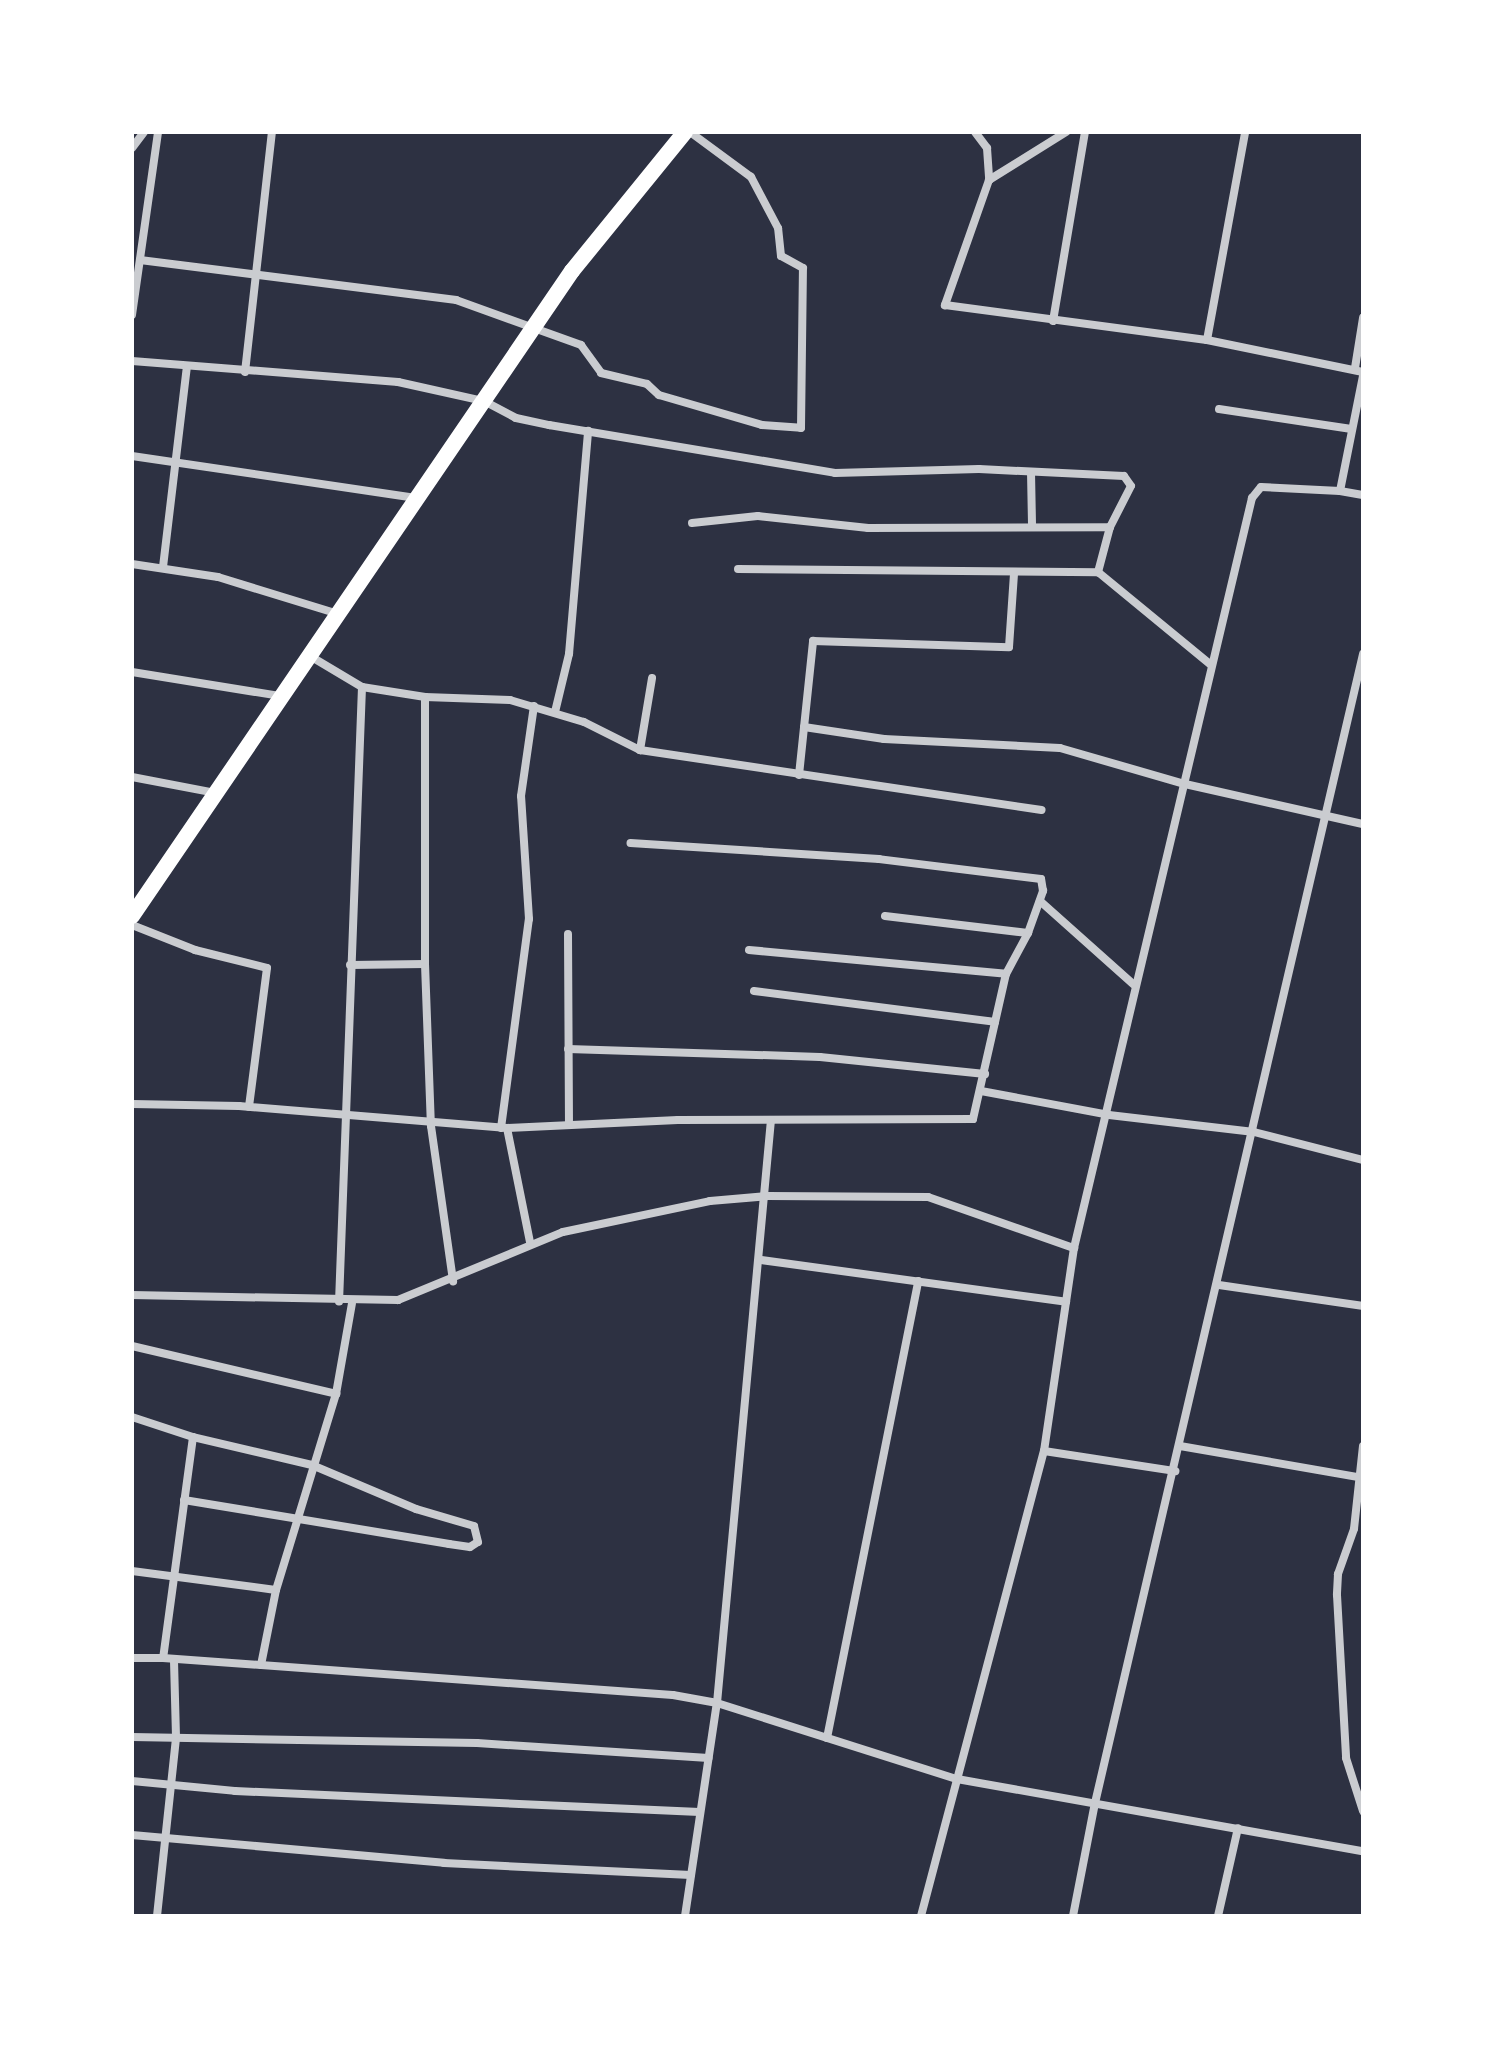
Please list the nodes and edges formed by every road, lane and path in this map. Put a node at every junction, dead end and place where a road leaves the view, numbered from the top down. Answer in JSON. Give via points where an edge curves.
{"nodes":[{"id":1,"x":144,"y":132,"type":"edge"},
{"id":2,"x":158,"y":132,"type":"edge"},
{"id":3,"x":272,"y":132,"type":"edge"},
{"id":4,"x":975,"y":132,"type":"edge"},
{"id":5,"x":1066,"y":132,"type":"edge"},
{"id":6,"x":1085,"y":132,"type":"edge"},
{"id":7,"x":1245,"y":132,"type":"edge"},
{"id":8,"x":681,"y":134,"type":"edge"},
{"id":9,"x":132,"y":148,"type":"edge"},
{"id":10,"x":989,"y":180,"type":"junction"},
{"id":11,"x":140,"y":260,"type":"junction"},
{"id":12,"x":254,"y":277,"type":"junction"},
{"id":13,"x":132,"y":315,"type":"edge"},
{"id":14,"x":1363,"y":318,"type":"edge"},
{"id":15,"x":1053,"y":321,"type":"junction"},
{"id":16,"x":535,"y":325,"type":"junction"},
{"id":17,"x":1207,"y":340,"type":"junction"},
{"id":18,"x":132,"y":361,"type":"edge"},
{"id":19,"x":187,"y":366,"type":"junction"},
{"id":20,"x":245,"y":372,"type":"junction"},
{"id":21,"x":1360,"y":372,"type":"edge"},
{"id":22,"x":484,"y":401,"type":"junction"},
{"id":23,"x":1219,"y":409,"type":"dead end"},
{"id":24,"x":1352,"y":429,"type":"junction"},
{"id":25,"x":588,"y":431,"type":"junction"},
{"id":26,"x":132,"y":456,"type":"edge"},
{"id":27,"x":178,"y":463,"type":"junction"},
{"id":28,"x":1031,"y":472,"type":"junction"},
{"id":29,"x":1340,"y":491,"type":"junction"},
{"id":30,"x":1363,"y":495,"type":"edge"},
{"id":31,"x":416,"y":498,"type":"junction"},
{"id":32,"x":692,"y":523,"type":"dead end"},
{"id":33,"x":1032,"y":526,"type":"junction"},
{"id":34,"x":1110,"y":527,"type":"junction"},
{"id":35,"x":132,"y":564,"type":"edge"},
{"id":36,"x":163,"y":567,"type":"junction"},
{"id":37,"x":738,"y":569,"type":"dead end"},
{"id":38,"x":1098,"y":572,"type":"junction"},
{"id":39,"x":1014,"y":573,"type":"junction"},
{"id":40,"x":338,"y":614,"type":"junction"},
{"id":41,"x":1363,"y":654,"type":"edge"},
{"id":42,"x":310,"y":656,"type":"junction"},
{"id":43,"x":1210,"y":664,"type":"junction"},
{"id":44,"x":132,"y":672,"type":"edge"},
{"id":45,"x":652,"y":678,"type":"dead end"},
{"id":46,"x":362,"y":687,"type":"junction"},
{"id":47,"x":282,"y":696,"type":"junction"},
{"id":48,"x":425,"y":697,"type":"junction"},
{"id":49,"x":534,"y":706,"type":"junction"},
{"id":50,"x":555,"y":712,"type":"junction"},
{"id":51,"x":804,"y":727,"type":"junction"},
{"id":52,"x":640,"y":750,"type":"junction"},
{"id":53,"x":799,"y":775,"type":"junction"},
{"id":54,"x":132,"y":777,"type":"edge"},
{"id":55,"x":1185,"y":784,"type":"junction"},
{"id":56,"x":216,"y":793,"type":"junction"},
{"id":57,"x":1042,"y":810,"type":"dead end"},
{"id":58,"x":1327,"y":817,"type":"junction"},
{"id":59,"x":1363,"y":824,"type":"edge"},
{"id":60,"x":631,"y":843,"type":"dead end"},
{"id":61,"x":1040,"y":901,"type":"junction"},
{"id":62,"x":132,"y":916,"type":"edge"},
{"id":63,"x":885,"y":916,"type":"dead end"},
{"id":64,"x":132,"y":925,"type":"edge"},
{"id":65,"x":1028,"y":933,"type":"junction"},
{"id":66,"x":568,"y":934,"type":"dead end"},
{"id":67,"x":749,"y":950,"type":"dead end"},
{"id":68,"x":425,"y":964,"type":"junction"},
{"id":69,"x":350,"y":965,"type":"junction"},
{"id":70,"x":1006,"y":974,"type":"junction"},
{"id":71,"x":1133,"y":984,"type":"junction"},
{"id":72,"x":754,"y":991,"type":"dead end"},
{"id":73,"x":995,"y":1022,"type":"junction"},
{"id":74,"x":568,"y":1049,"type":"junction"},
{"id":75,"x":985,"y":1074,"type":"junction"},
{"id":76,"x":981,"y":1091,"type":"junction"},
{"id":77,"x":132,"y":1104,"type":"edge"},
{"id":78,"x":249,"y":1107,"type":"junction"},
{"id":79,"x":1109,"y":1115,"type":"junction"},
{"id":80,"x":343,"y":1119,"type":"junction"},
{"id":81,"x":771,"y":1120,"type":"junction"},
{"id":82,"x":569,"y":1125,"type":"junction"},
{"id":83,"x":431,"y":1126,"type":"junction"},
{"id":84,"x":504,"y":1128,"type":"junction"},
{"id":85,"x":1254,"y":1132,"type":"junction"},
{"id":86,"x":1363,"y":1160,"type":"edge"},
{"id":87,"x":768,"y":1196,"type":"junction"},
{"id":88,"x":530,"y":1242,"type":"junction"},
{"id":89,"x":1074,"y":1248,"type":"junction"},
{"id":90,"x":761,"y":1260,"type":"junction"},
{"id":91,"x":453,"y":1281,"type":"junction"},
{"id":92,"x":918,"y":1281,"type":"junction"},
{"id":93,"x":1219,"y":1285,"type":"junction"},
{"id":94,"x":132,"y":1295,"type":"edge"},
{"id":95,"x":339,"y":1302,"type":"junction"},
{"id":96,"x":1066,"y":1302,"type":"junction"},
{"id":97,"x":352,"y":1303,"type":"junction"},
{"id":98,"x":1363,"y":1306,"type":"edge"},
{"id":99,"x":132,"y":1346,"type":"edge"},
{"id":100,"x":336,"y":1394,"type":"junction"},
{"id":101,"x":132,"y":1417,"type":"edge"},
{"id":102,"x":193,"y":1437,"type":"junction"},
{"id":103,"x":1180,"y":1446,"type":"junction"},
{"id":104,"x":1363,"y":1446,"type":"edge"},
{"id":105,"x":1044,"y":1451,"type":"junction"},
{"id":106,"x":312,"y":1465,"type":"junction"},
{"id":107,"x":1175,"y":1471,"type":"junction"},
{"id":108,"x":1358,"y":1477,"type":"junction"},
{"id":109,"x":184,"y":1500,"type":"junction"},
{"id":110,"x":1360,"y":1507,"type":"edge"},
{"id":111,"x":296,"y":1515,"type":"junction"},
{"id":112,"x":132,"y":1571,"type":"edge"},
{"id":113,"x":174,"y":1576,"type":"junction"},
{"id":114,"x":276,"y":1590,"type":"junction"},
{"id":115,"x":132,"y":1658,"type":"edge"},
{"id":116,"x":163,"y":1658,"type":"junction"},
{"id":117,"x":174,"y":1660,"type":"junction"},
{"id":118,"x":261,"y":1665,"type":"junction"},
{"id":119,"x":717,"y":1703,"type":"junction"},
{"id":120,"x":132,"y":1737,"type":"edge"},
{"id":121,"x":176,"y":1737,"type":"junction"},
{"id":122,"x":827,"y":1738,"type":"junction"},
{"id":123,"x":709,"y":1758,"type":"junction"},
{"id":124,"x":957,"y":1779,"type":"junction"},
{"id":125,"x":132,"y":1781,"type":"edge"},
{"id":126,"x":172,"y":1784,"type":"junction"},
{"id":127,"x":1095,"y":1803,"type":"junction"},
{"id":128,"x":1363,"y":1811,"type":"edge"},
{"id":129,"x":700,"y":1812,"type":"junction"},
{"id":130,"x":1238,"y":1828,"type":"junction"},
{"id":131,"x":132,"y":1835,"type":"edge"},
{"id":132,"x":166,"y":1837,"type":"junction"},
{"id":133,"x":1363,"y":1851,"type":"edge"},
{"id":134,"x":691,"y":1875,"type":"junction"},
{"id":135,"x":157,"y":1916,"type":"edge"},
{"id":136,"x":685,"y":1916,"type":"edge"},
{"id":137,"x":921,"y":1916,"type":"edge"},
{"id":138,"x":1073,"y":1916,"type":"edge"},
{"id":139,"x":1218,"y":1916,"type":"edge"}],
"edges":[{"from":1,"to":9,"type":"street"},
{"from":2,"to":11,"type":"street"},
{"from":3,"to":12,"type":"street"},
{"from":4,"to":10,"type":"street","via":[[987,148]]},
{"from":5,"to":10,"type":"street"},
{"from":6,"to":15,"type":"street"},
{"from":7,"to":17,"type":"street"},
{"from":8,"to":16,"type":"highway","via":[[610,220]]},
{"from":8,"to":16,"type":"street","via":[[751,177],[778,228],[781,256],[803,268],[801,428],[726,416],[659,395],[647,384],[601,373],[587,349]]},
{"from":10,"to":15,"type":"street","via":[[945,305]]},
{"from":11,"to":12,"type":"street"},
{"from":11,"to":13,"type":"street"},
{"from":12,"to":16,"type":"street","via":[[429,295]]},
{"from":12,"to":20,"type":"street"},
{"from":14,"to":21,"type":"street"},
{"from":15,"to":17,"type":"street"},
{"from":16,"to":22,"type":"highway"},
{"from":17,"to":21,"type":"street"},
{"from":18,"to":19,"type":"street"},
{"from":19,"to":20,"type":"street"},
{"from":19,"to":27,"type":"street"},
{"from":20,"to":22,"type":"street","via":[[398,382]]},
{"from":21,"to":24,"type":"street"},
{"from":22,"to":25,"type":"street","via":[[516,418]]},
{"from":22,"to":31,"type":"highway"},
{"from":23,"to":24,"type":"street"},
{"from":24,"to":29,"type":"street"},
{"from":25,"to":28,"type":"street","via":[[835,473]]},
{"from":25,"to":50,"type":"street","via":[[569,654]]},
{"from":26,"to":27,"type":"street"},
{"from":27,"to":31,"type":"street"},
{"from":27,"to":36,"type":"street"},
{"from":28,"to":33,"type":"street"},
{"from":28,"to":34,"type":"street","via":[[1124,476],[1131,486]]},
{"from":29,"to":30,"type":"street"},
{"from":29,"to":43,"type":"street","via":[[1255,489]]},
{"from":31,"to":40,"type":"highway"},
{"from":32,"to":33,"type":"street","via":[[758,516],[868,528],[979,531]]},
{"from":33,"to":34,"type":"street"},
{"from":34,"to":38,"type":"street"},
{"from":35,"to":36,"type":"street"},
{"from":36,"to":40,"type":"street","via":[[218,577]]},
{"from":37,"to":39,"type":"street"},
{"from":38,"to":39,"type":"street"},
{"from":38,"to":43,"type":"street"},
{"from":39,"to":51,"type":"street","via":[[1009,647],[813,641]]},
{"from":40,"to":42,"type":"highway"},
{"from":41,"to":58,"type":"street"},
{"from":42,"to":46,"type":"street"},
{"from":42,"to":47,"type":"highway"},
{"from":43,"to":55,"type":"street"},
{"from":44,"to":47,"type":"street"},
{"from":45,"to":52,"type":"street"},
{"from":46,"to":48,"type":"street"},
{"from":46,"to":69,"type":"street"},
{"from":47,"to":56,"type":"highway"},
{"from":48,"to":49,"type":"street","via":[[495,698]]},
{"from":48,"to":68,"type":"street"},
{"from":49,"to":50,"type":"street"},
{"from":49,"to":84,"type":"street","via":[[521,796],[529,919]]},
{"from":50,"to":52,"type":"street"},
{"from":51,"to":53,"type":"street"},
{"from":51,"to":55,"type":"street","via":[[884,739],[1060,748]]},
{"from":52,"to":53,"type":"street"},
{"from":53,"to":57,"type":"street"},
{"from":54,"to":56,"type":"street"},
{"from":55,"to":58,"type":"street"},
{"from":55,"to":71,"type":"street"},
{"from":56,"to":62,"type":"highway"},
{"from":58,"to":59,"type":"street"},
{"from":58,"to":85,"type":"street"},
{"from":60,"to":61,"type":"street","via":[[879,859],[1033,877],[1043,884]]},
{"from":61,"to":65,"type":"street"},
{"from":61,"to":71,"type":"street"},
{"from":63,"to":65,"type":"street"},
{"from":64,"to":78,"type":"street","via":[[195,950],[267,968]]},
{"from":65,"to":70,"type":"street"},
{"from":66,"to":74,"type":"street"},
{"from":67,"to":70,"type":"street"},
{"from":68,"to":69,"type":"street"},
{"from":68,"to":83,"type":"street"},
{"from":69,"to":80,"type":"street"},
{"from":70,"to":73,"type":"street"},
{"from":71,"to":79,"type":"street"},
{"from":72,"to":73,"type":"street"},
{"from":73,"to":75,"type":"street"},
{"from":74,"to":75,"type":"street","via":[[820,1057]]},
{"from":74,"to":82,"type":"street"},
{"from":75,"to":76,"type":"street"},
{"from":76,"to":79,"type":"street"},
{"from":76,"to":81,"type":"street","via":[[973,1119]]},
{"from":77,"to":78,"type":"street"},
{"from":78,"to":80,"type":"street"},
{"from":79,"to":85,"type":"street"},
{"from":79,"to":89,"type":"street"},
{"from":80,"to":83,"type":"street"},
{"from":80,"to":95,"type":"street"},
{"from":81,"to":82,"type":"street"},
{"from":81,"to":87,"type":"street"},
{"from":82,"to":84,"type":"street"},
{"from":83,"to":84,"type":"street"},
{"from":83,"to":91,"type":"street"},
{"from":84,"to":88,"type":"street"},
{"from":85,"to":86,"type":"street"},
{"from":85,"to":93,"type":"street"},
{"from":87,"to":88,"type":"street","via":[[710,1201]]},
{"from":87,"to":89,"type":"street","via":[[928,1197]]},
{"from":87,"to":90,"type":"street"},
{"from":88,"to":91,"type":"street"},
{"from":89,"to":96,"type":"street"},
{"from":90,"to":92,"type":"street"},
{"from":90,"to":119,"type":"street"},
{"from":91,"to":97,"type":"street","via":[[398,1300]]},
{"from":92,"to":96,"type":"street"},
{"from":92,"to":122,"type":"street"},
{"from":93,"to":98,"type":"street"},
{"from":93,"to":103,"type":"street"},
{"from":94,"to":95,"type":"street"},
{"from":95,"to":97,"type":"street"},
{"from":96,"to":105,"type":"street"},
{"from":97,"to":100,"type":"street"},
{"from":99,"to":100,"type":"street"},
{"from":100,"to":106,"type":"street"},
{"from":101,"to":102,"type":"street"},
{"from":102,"to":106,"type":"street"},
{"from":102,"to":109,"type":"street"},
{"from":103,"to":107,"type":"street"},
{"from":103,"to":108,"type":"street"},
{"from":104,"to":108,"type":"street"},
{"from":105,"to":107,"type":"street"},
{"from":105,"to":124,"type":"street"},
{"from":106,"to":111,"type":"street"},
{"from":106,"to":111,"type":"street","via":[[416,1509],[474,1526],[478,1542],[459,1546]]},
{"from":107,"to":127,"type":"street"},
{"from":108,"to":110,"type":"street"},
{"from":109,"to":111,"type":"street"},
{"from":109,"to":113,"type":"street"},
{"from":110,"to":128,"type":"street","via":[[1337,1595],[1346,1758]]},
{"from":111,"to":114,"type":"street"},
{"from":112,"to":113,"type":"street"},
{"from":113,"to":114,"type":"street"},
{"from":113,"to":116,"type":"street"},
{"from":114,"to":118,"type":"street"},
{"from":115,"to":116,"type":"street"},
{"from":116,"to":117,"type":"street"},
{"from":117,"to":118,"type":"street"},
{"from":117,"to":121,"type":"street"},
{"from":118,"to":119,"type":"street","via":[[576,1684]]},
{"from":119,"to":122,"type":"street"},
{"from":119,"to":123,"type":"street"},
{"from":120,"to":121,"type":"street"},
{"from":121,"to":123,"type":"street","via":[[255,1743],[477,1743]]},
{"from":121,"to":126,"type":"street"},
{"from":122,"to":124,"type":"street"},
{"from":123,"to":129,"type":"street"},
{"from":124,"to":127,"type":"street"},
{"from":124,"to":137,"type":"street"},
{"from":125,"to":126,"type":"street"},
{"from":126,"to":129,"type":"street"},
{"from":126,"to":132,"type":"street"},
{"from":127,"to":130,"type":"street"},
{"from":127,"to":138,"type":"street"},
{"from":129,"to":134,"type":"street"},
{"from":130,"to":133,"type":"street"},
{"from":130,"to":139,"type":"street"},
{"from":131,"to":132,"type":"street"},
{"from":132,"to":134,"type":"street","via":[[459,1864]]},
{"from":132,"to":135,"type":"street"},
{"from":134,"to":136,"type":"street"}]}
